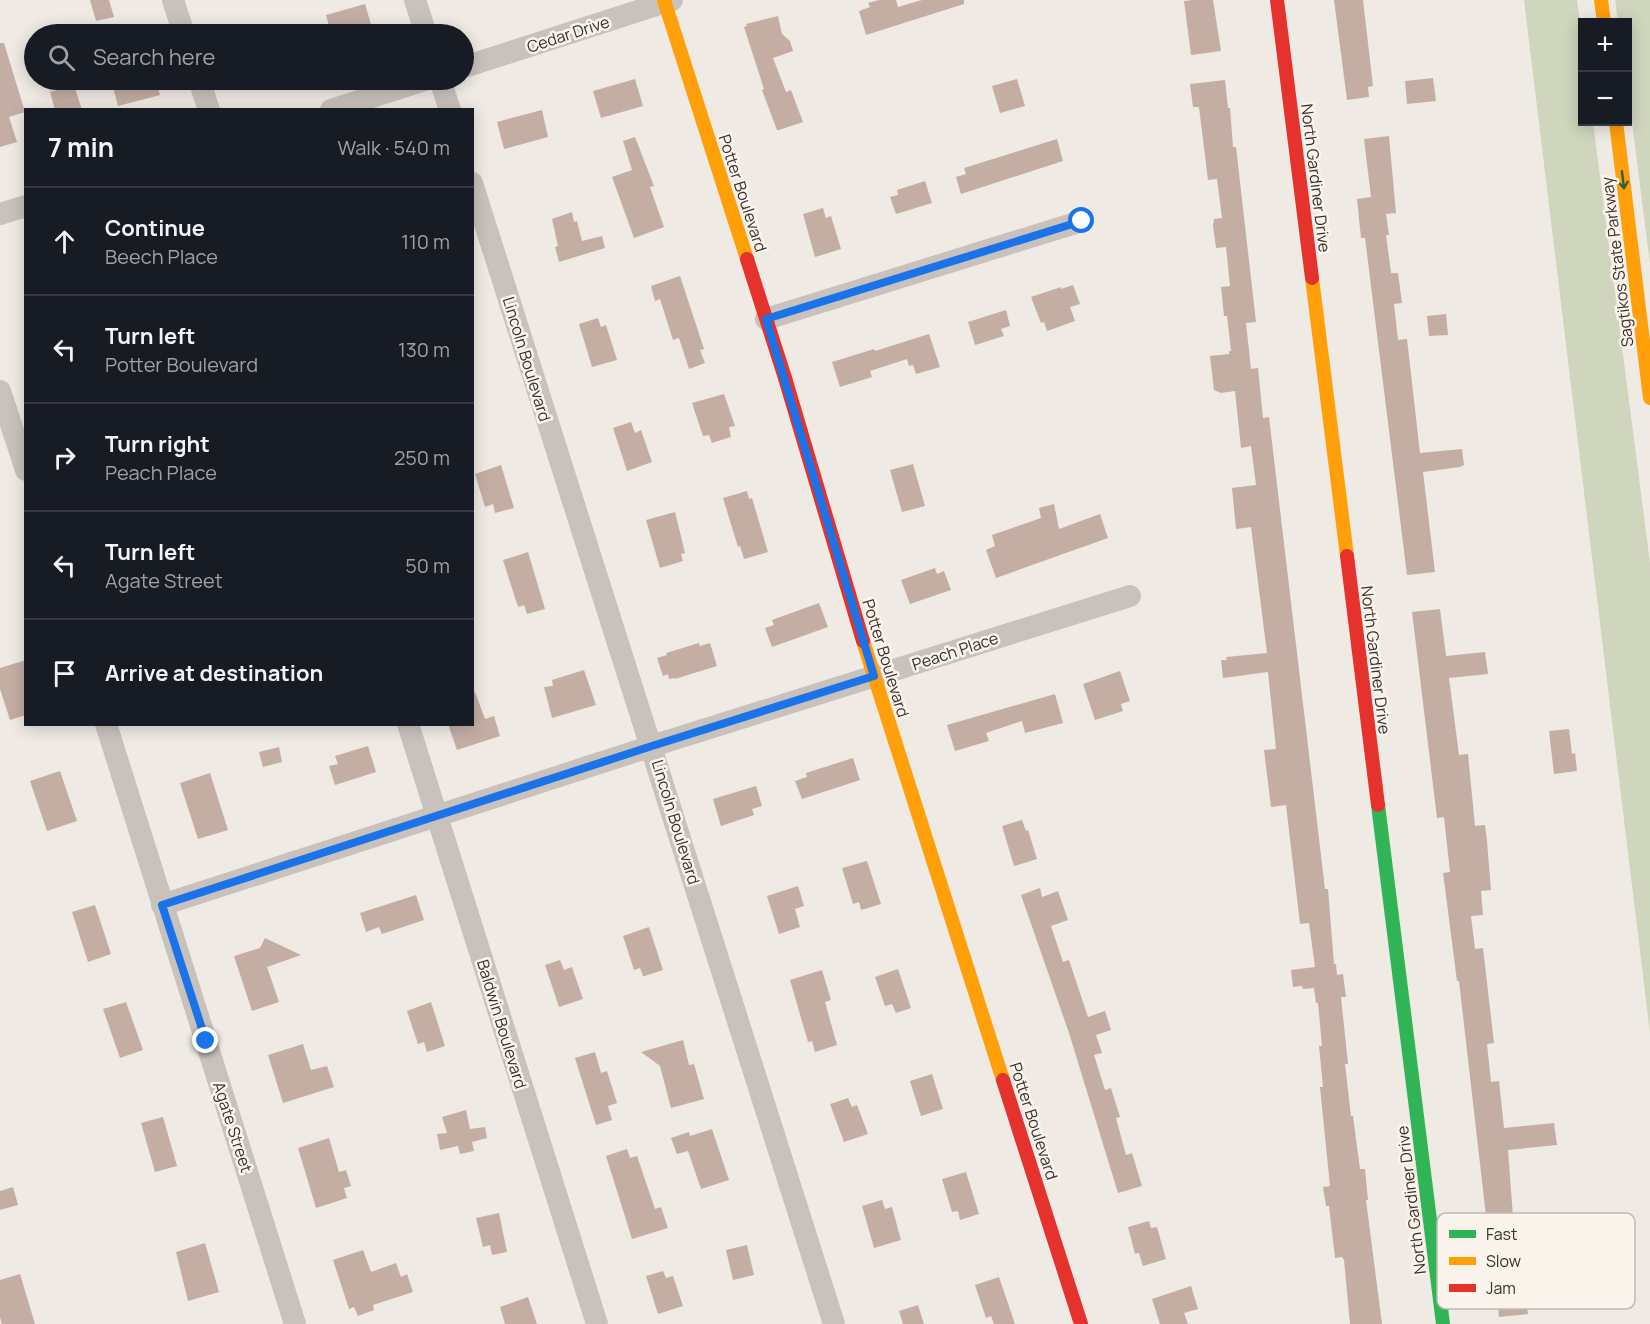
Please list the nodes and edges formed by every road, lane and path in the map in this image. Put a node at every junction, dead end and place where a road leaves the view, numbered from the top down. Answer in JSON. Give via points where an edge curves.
{"nodes":[{"id":1,"x":173,"y":0,"type":"edge"},
{"id":2,"x":415,"y":0,"type":"edge"},
{"id":3,"x":1277,"y":0,"type":"edge"},
{"id":4,"x":1600,"y":0,"type":"edge"},
{"id":5,"x":667,"y":1,"type":"edge"},
{"id":6,"x":1603,"y":18,"type":"edge"},
{"id":7,"x":181,"y":24,"type":"edge"},
{"id":8,"x":423,"y":24,"type":"edge"},
{"id":9,"x":474,"y":64,"type":"edge"},
{"id":10,"x":202,"y":90,"type":"edge"},
{"id":11,"x":394,"y":90,"type":"edge"},
{"id":12,"x":443,"y":90,"type":"edge"},
{"id":13,"x":208,"y":108,"type":"edge"},
{"id":14,"x":337,"y":108,"type":"edge"},
{"id":15,"x":449,"y":108,"type":"edge"},
{"id":16,"x":1616,"y":126,"type":"edge"},
{"id":17,"x":474,"y":189,"type":"edge"},
{"id":18,"x":24,"y":207,"type":"edge"},
{"id":19,"x":0,"y":214,"type":"edge"},
{"id":20,"x":1082,"y":221,"type":"dead end"},
{"id":21,"x":766,"y":319,"type":"junction"},
{"id":22,"x":0,"y":391,"type":"edge"},
{"id":23,"x":1650,"y":398,"type":"edge"},
{"id":24,"x":24,"y":464,"type":"edge"},
{"id":25,"x":1130,"y":596,"type":"dead end"},
{"id":26,"x":874,"y":676,"type":"junction"},
{"id":27,"x":107,"y":726,"type":"edge"},
{"id":28,"x":409,"y":726,"type":"edge"},
{"id":29,"x":652,"y":746,"type":"junction"},
{"id":30,"x":437,"y":816,"type":"junction"},
{"id":31,"x":162,"y":905,"type":"junction"},
{"id":32,"x":1437,"y":1276,"type":"edge"},
{"id":33,"x":1441,"y":1309,"type":"edge"},
{"id":34,"x":295,"y":1324,"type":"edge"},
{"id":35,"x":597,"y":1324,"type":"edge"},
{"id":36,"x":834,"y":1324,"type":"edge"},
{"id":37,"x":1081,"y":1324,"type":"edge"},
{"id":38,"x":1443,"y":1324,"type":"edge"}],
"edges":[{"from":1,"to":7,"type":"street"},
{"from":2,"to":8,"type":"street"},
{"from":3,"to":32,"type":"main road","name":"North Gardiner Drive"},
{"from":4,"to":6,"type":"main road"},
{"from":5,"to":9,"type":"street","name":"Cedar Drive"},
{"from":5,"to":21,"type":"main road","name":"Potter Boulevard"},
{"from":10,"to":13,"type":"street"},
{"from":11,"to":14,"type":"street"},
{"from":12,"to":15,"type":"street"},
{"from":16,"to":23,"type":"main road","name":"Sagtikos State Parkway","one_way":true},
{"from":17,"to":29,"type":"street","name":"Lincoln Boulevard"},
{"from":18,"to":19,"type":"street"},
{"from":20,"to":21,"type":"street"},
{"from":21,"to":26,"type":"main road","name":"Potter Boulevard"},
{"from":22,"to":24,"type":"street"},
{"from":25,"to":26,"type":"street","name":"Peach Place"},
{"from":26,"to":29,"type":"street","name":"Peach Place"},
{"from":26,"to":37,"type":"main road","name":"Potter Boulevard"},
{"from":27,"to":31,"type":"street","name":"Agate Street"},
{"from":28,"to":30,"type":"street","name":"Baldwin Boulevard"},
{"from":29,"to":30,"type":"street","name":"Peach Place"},
{"from":29,"to":36,"type":"street","name":"Lincoln Boulevard"},
{"from":30,"to":31,"type":"street","name":"Peach Place"},
{"from":30,"to":35,"type":"street","name":"Baldwin Boulevard"},
{"from":31,"to":34,"type":"street","name":"Agate Street"},
{"from":33,"to":38,"type":"main road","name":"North Gardiner Drive"}]}
